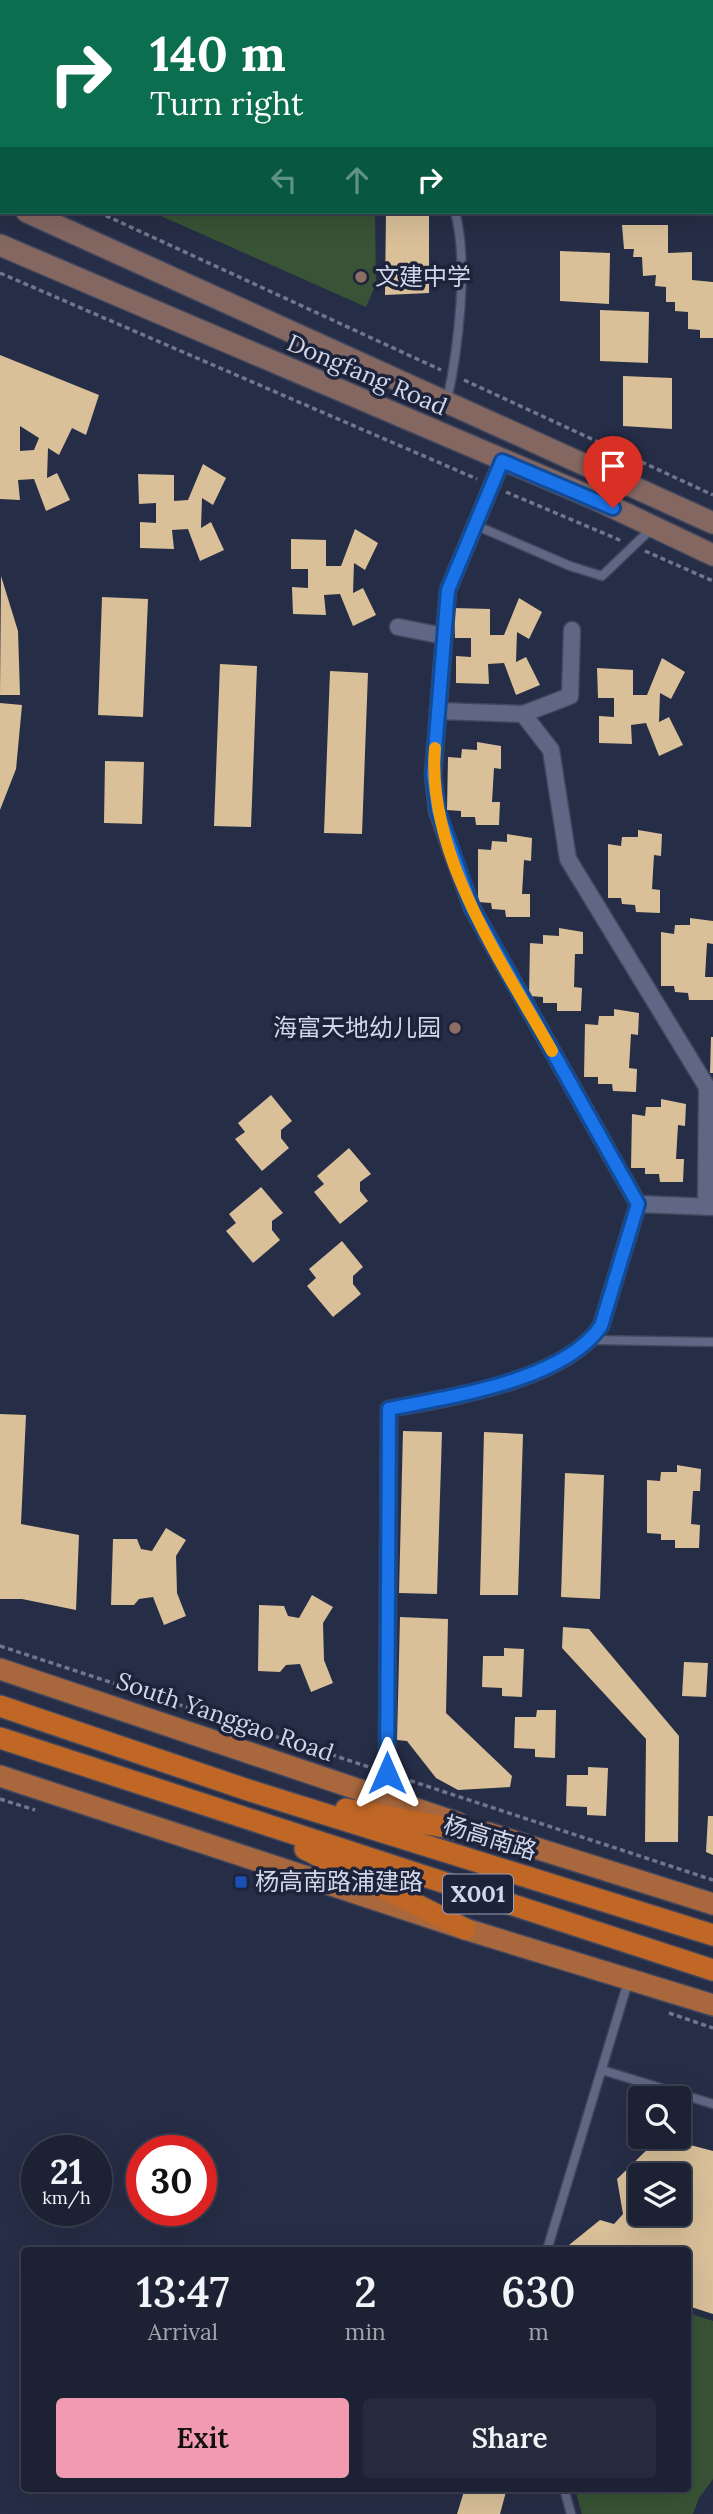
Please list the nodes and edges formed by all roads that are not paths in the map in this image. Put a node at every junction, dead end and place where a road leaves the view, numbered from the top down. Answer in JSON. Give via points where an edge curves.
{"nodes":[{"id":1,"x":31,"y":214,"type":"edge"},
{"id":2,"x":455,"y":214,"type":"edge"},
{"id":3,"x":0,"y":245,"type":"edge"},
{"id":4,"x":446,"y":404,"type":"junction"},
{"id":5,"x":502,"y":461,"type":"junction"},
{"id":6,"x":713,"y":523,"type":"edge"},
{"id":7,"x":475,"y":525,"type":"junction"},
{"id":8,"x":653,"y":527,"type":"junction"},
{"id":9,"x":713,"y":555,"type":"edge"},
{"id":10,"x":398,"y":627,"type":"dead end"},
{"id":11,"x":572,"y":630,"type":"dead end"},
{"id":12,"x":444,"y":636,"type":"junction"},
{"id":13,"x":438,"y":711,"type":"junction"},
{"id":14,"x":523,"y":714,"type":"junction"},
{"id":15,"x":638,"y":1204,"type":"junction"},
{"id":16,"x":710,"y":1207,"type":"edge"},
{"id":17,"x":592,"y":1340,"type":"junction"},
{"id":18,"x":713,"y":1342,"type":"edge"},
{"id":19,"x":0,"y":1669,"type":"edge"},
{"id":20,"x":0,"y":1706,"type":"edge"},
{"id":21,"x":0,"y":1738,"type":"edge"},
{"id":22,"x":387,"y":1773,"type":"road end"},
{"id":23,"x":0,"y":1776,"type":"edge"},
{"id":24,"x":251,"y":1791,"type":"junction"},
{"id":25,"x":243,"y":1818,"type":"junction"},
{"id":26,"x":504,"y":1838,"type":"junction"},
{"id":27,"x":713,"y":1904,"type":"edge"},
{"id":28,"x":465,"y":1929,"type":"junction"},
{"id":29,"x":713,"y":1935,"type":"edge"},
{"id":30,"x":713,"y":1970,"type":"edge"},
{"id":31,"x":628,"y":1979,"type":"junction"},
{"id":32,"x":713,"y":2004,"type":"edge"},
{"id":33,"x":602,"y":2070,"type":"junction"},
{"id":34,"x":713,"y":2104,"type":"edge"},
{"id":35,"x":548,"y":2247,"type":"edge"},
{"id":36,"x":565,"y":2492,"type":"edge"},
{"id":37,"x":571,"y":2514,"type":"edge"}],
"edges":[{"from":1,"to":4,"type":"main road","name":"Dongfang Road"},
{"from":2,"to":4,"type":"lane","via":[[461,286]]},
{"from":3,"to":5,"type":"main road","name":"Dongfang Road"},
{"from":4,"to":6,"type":"main road","name":"Dongfang Road"},
{"from":5,"to":7,"type":"street"},
{"from":5,"to":8,"type":"main road","name":"Dongfang Road"},
{"from":7,"to":8,"type":"lane","via":[[602,576]]},
{"from":7,"to":12,"type":"street","via":[[448,590]]},
{"from":8,"to":9,"type":"main road","name":"Dongfang Road"},
{"from":10,"to":12,"type":"street"},
{"from":11,"to":14,"type":"street","via":[[570,696]]},
{"from":12,"to":13,"type":"street"},
{"from":13,"to":14,"type":"street"},
{"from":13,"to":15,"type":"street","via":[[433,775],[438,811],[472,908]]},
{"from":14,"to":16,"type":"street","via":[[551,750],[568,859],[707,1087]]},
{"from":15,"to":16,"type":"street"},
{"from":15,"to":17,"type":"street","via":[[601,1326]]},
{"from":17,"to":18,"type":"lane"},
{"from":17,"to":22,"type":"street","via":[[570,1358],[479,1392],[389,1409]]},
{"from":19,"to":26,"type":"main road","name":"South Yanggao Road","number":"X001"},
{"from":20,"to":24,"type":"highway","number":"X001"},
{"from":21,"to":25,"type":"highway","number":"X001"},
{"from":23,"to":28,"type":"main road","number":"X001"},
{"from":24,"to":26,"type":"highway"},
{"from":24,"to":29,"type":"highway","name":"杨高南路","number":"X001"},
{"from":25,"to":28,"type":"highway"},
{"from":25,"to":30,"type":"highway","number":"X001"},
{"from":26,"to":27,"type":"main road","name":"South Yanggao Road","number":"X001"},
{"from":28,"to":31,"type":"main road","number":"X001"},
{"from":31,"to":32,"type":"main road","number":"X001"},
{"from":31,"to":33,"type":"lane"},
{"from":33,"to":34,"type":"lane"},
{"from":33,"to":35,"type":"lane"},
{"from":36,"to":37,"type":"lane"}]}
